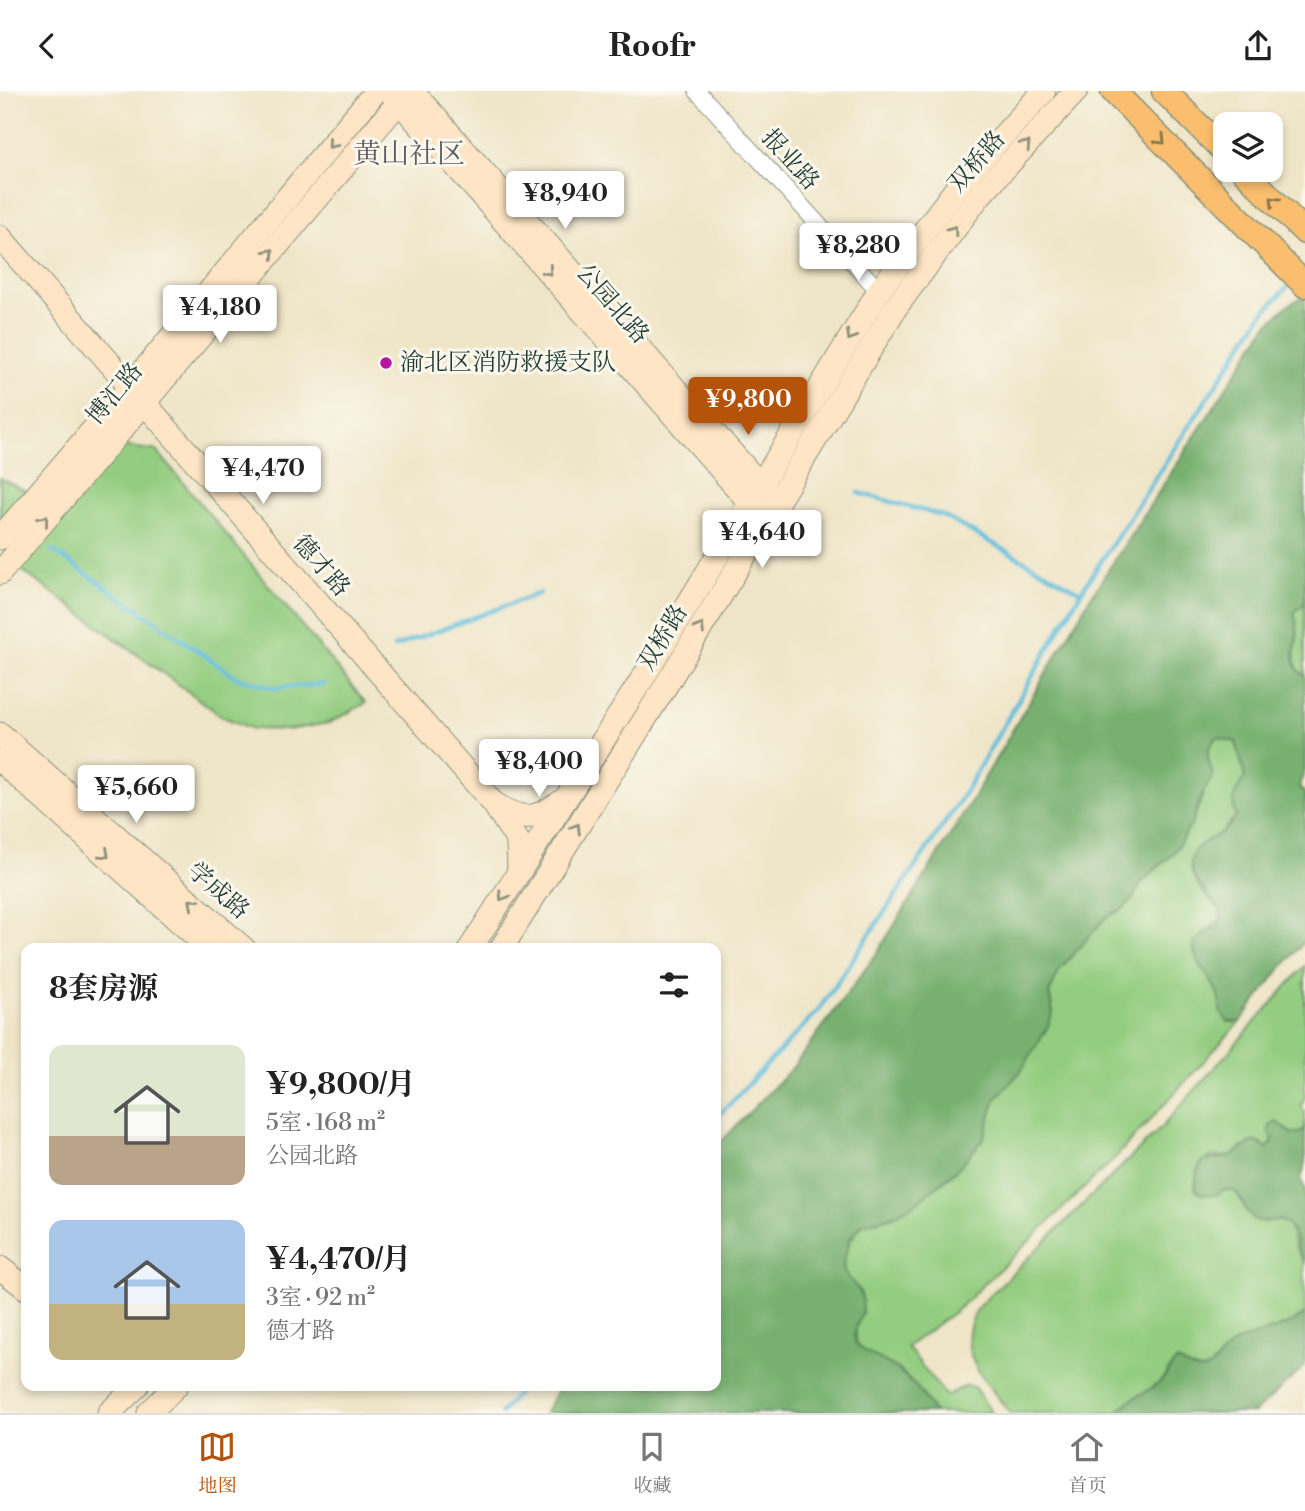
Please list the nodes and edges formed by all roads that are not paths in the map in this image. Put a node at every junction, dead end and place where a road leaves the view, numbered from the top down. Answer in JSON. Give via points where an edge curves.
{"nodes":[{"id":1,"x":376,"y":91,"type":"edge"},
{"id":2,"x":696,"y":91,"type":"edge"},
{"id":3,"x":1044,"y":91,"type":"edge"},
{"id":4,"x":1076,"y":91,"type":"edge"},
{"id":5,"x":1114,"y":91,"type":"edge"},
{"id":6,"x":1164,"y":91,"type":"edge"},
{"id":7,"x":402,"y":94,"type":"edge"},
{"id":8,"x":1213,"y":140,"type":"edge"},
{"id":9,"x":1255,"y":182,"type":"edge"},
{"id":10,"x":971,"y":188,"type":"junction"},
{"id":11,"x":1305,"y":232,"type":"edge"},
{"id":12,"x":0,"y":237,"type":"edge"},
{"id":13,"x":1305,"y":285,"type":"edge"},
{"id":14,"x":879,"y":291,"type":"junction"},
{"id":15,"x":137,"y":394,"type":"junction"},
{"id":16,"x":755,"y":494,"type":"junction"},
{"id":17,"x":771,"y":512,"type":"junction"},
{"id":18,"x":0,"y":538,"type":"edge"},
{"id":19,"x":0,"y":573,"type":"edge"},
{"id":20,"x":0,"y":734,"type":"edge"},
{"id":21,"x":0,"y":760,"type":"edge"},
{"id":22,"x":565,"y":799,"type":"junction"},
{"id":23,"x":493,"y":803,"type":"junction"},
{"id":24,"x":519,"y":870,"type":"junction"},
{"id":25,"x":203,"y":943,"type":"edge"},
{"id":26,"x":237,"y":943,"type":"edge"},
{"id":27,"x":474,"y":943,"type":"edge"},
{"id":28,"x":504,"y":943,"type":"edge"},
{"id":29,"x":0,"y":1268,"type":"edge"},
{"id":30,"x":21,"y":1285,"type":"edge"},
{"id":31,"x":132,"y":1391,"type":"edge"},
{"id":32,"x":171,"y":1391,"type":"edge"},
{"id":33,"x":109,"y":1413,"type":"edge"},
{"id":34,"x":149,"y":1413,"type":"edge"}],
"edges":[{"from":1,"to":15,"type":"main road","name":"博汇路","one_way":true},
{"from":2,"to":14,"type":"street","name":"报业路"},
{"from":3,"to":10,"type":"main road","name":"双桥路"},
{"from":10,"to":4,"type":"main road","name":"双桥路","one_way":true},
{"from":5,"to":13,"type":"main road","one_way":true},
{"from":6,"to":8,"type":"main road"},
{"from":15,"to":7,"type":"main road","name":"博汇路","one_way":true},
{"from":7,"to":16,"type":"main road","name":"公园北路"},
{"from":11,"to":9,"type":"main road","one_way":true},
{"from":10,"to":14,"type":"main road","name":"双桥路"},
{"from":17,"to":10,"type":"main road","name":"双桥路","one_way":true},
{"from":12,"to":15,"type":"main road","name":"德才路"},
{"from":14,"to":16,"type":"main road","name":"双桥路","one_way":true},
{"from":15,"to":18,"type":"main road","name":"博汇路"},
{"from":19,"to":15,"type":"main road","name":"博汇路","one_way":true},
{"from":15,"to":23,"type":"main road","name":"德才路"},
{"from":16,"to":17,"type":"main road","name":"公园北路"},
{"from":16,"to":22,"type":"main road","name":"双桥路"},
{"from":28,"to":17,"type":"main road","name":"双桥路","one_way":true},
{"from":26,"to":20,"type":"main road","name":"学成路","one_way":true},
{"from":21,"to":25,"type":"main road","name":"学成路","one_way":true},
{"from":22,"to":23,"type":"main road","name":"德才路","via":[[530,817],[509,813]]},
{"from":22,"to":24,"type":"main road","name":"双桥路"},
{"from":23,"to":24,"type":"main road","name":"德才路","via":[[518,841]]},
{"from":24,"to":27,"type":"main road","name":"双桥路","one_way":true},
{"from":29,"to":30,"type":"main road"},
{"from":31,"to":33,"type":"main road"},
{"from":32,"to":34,"type":"main road"}]}
